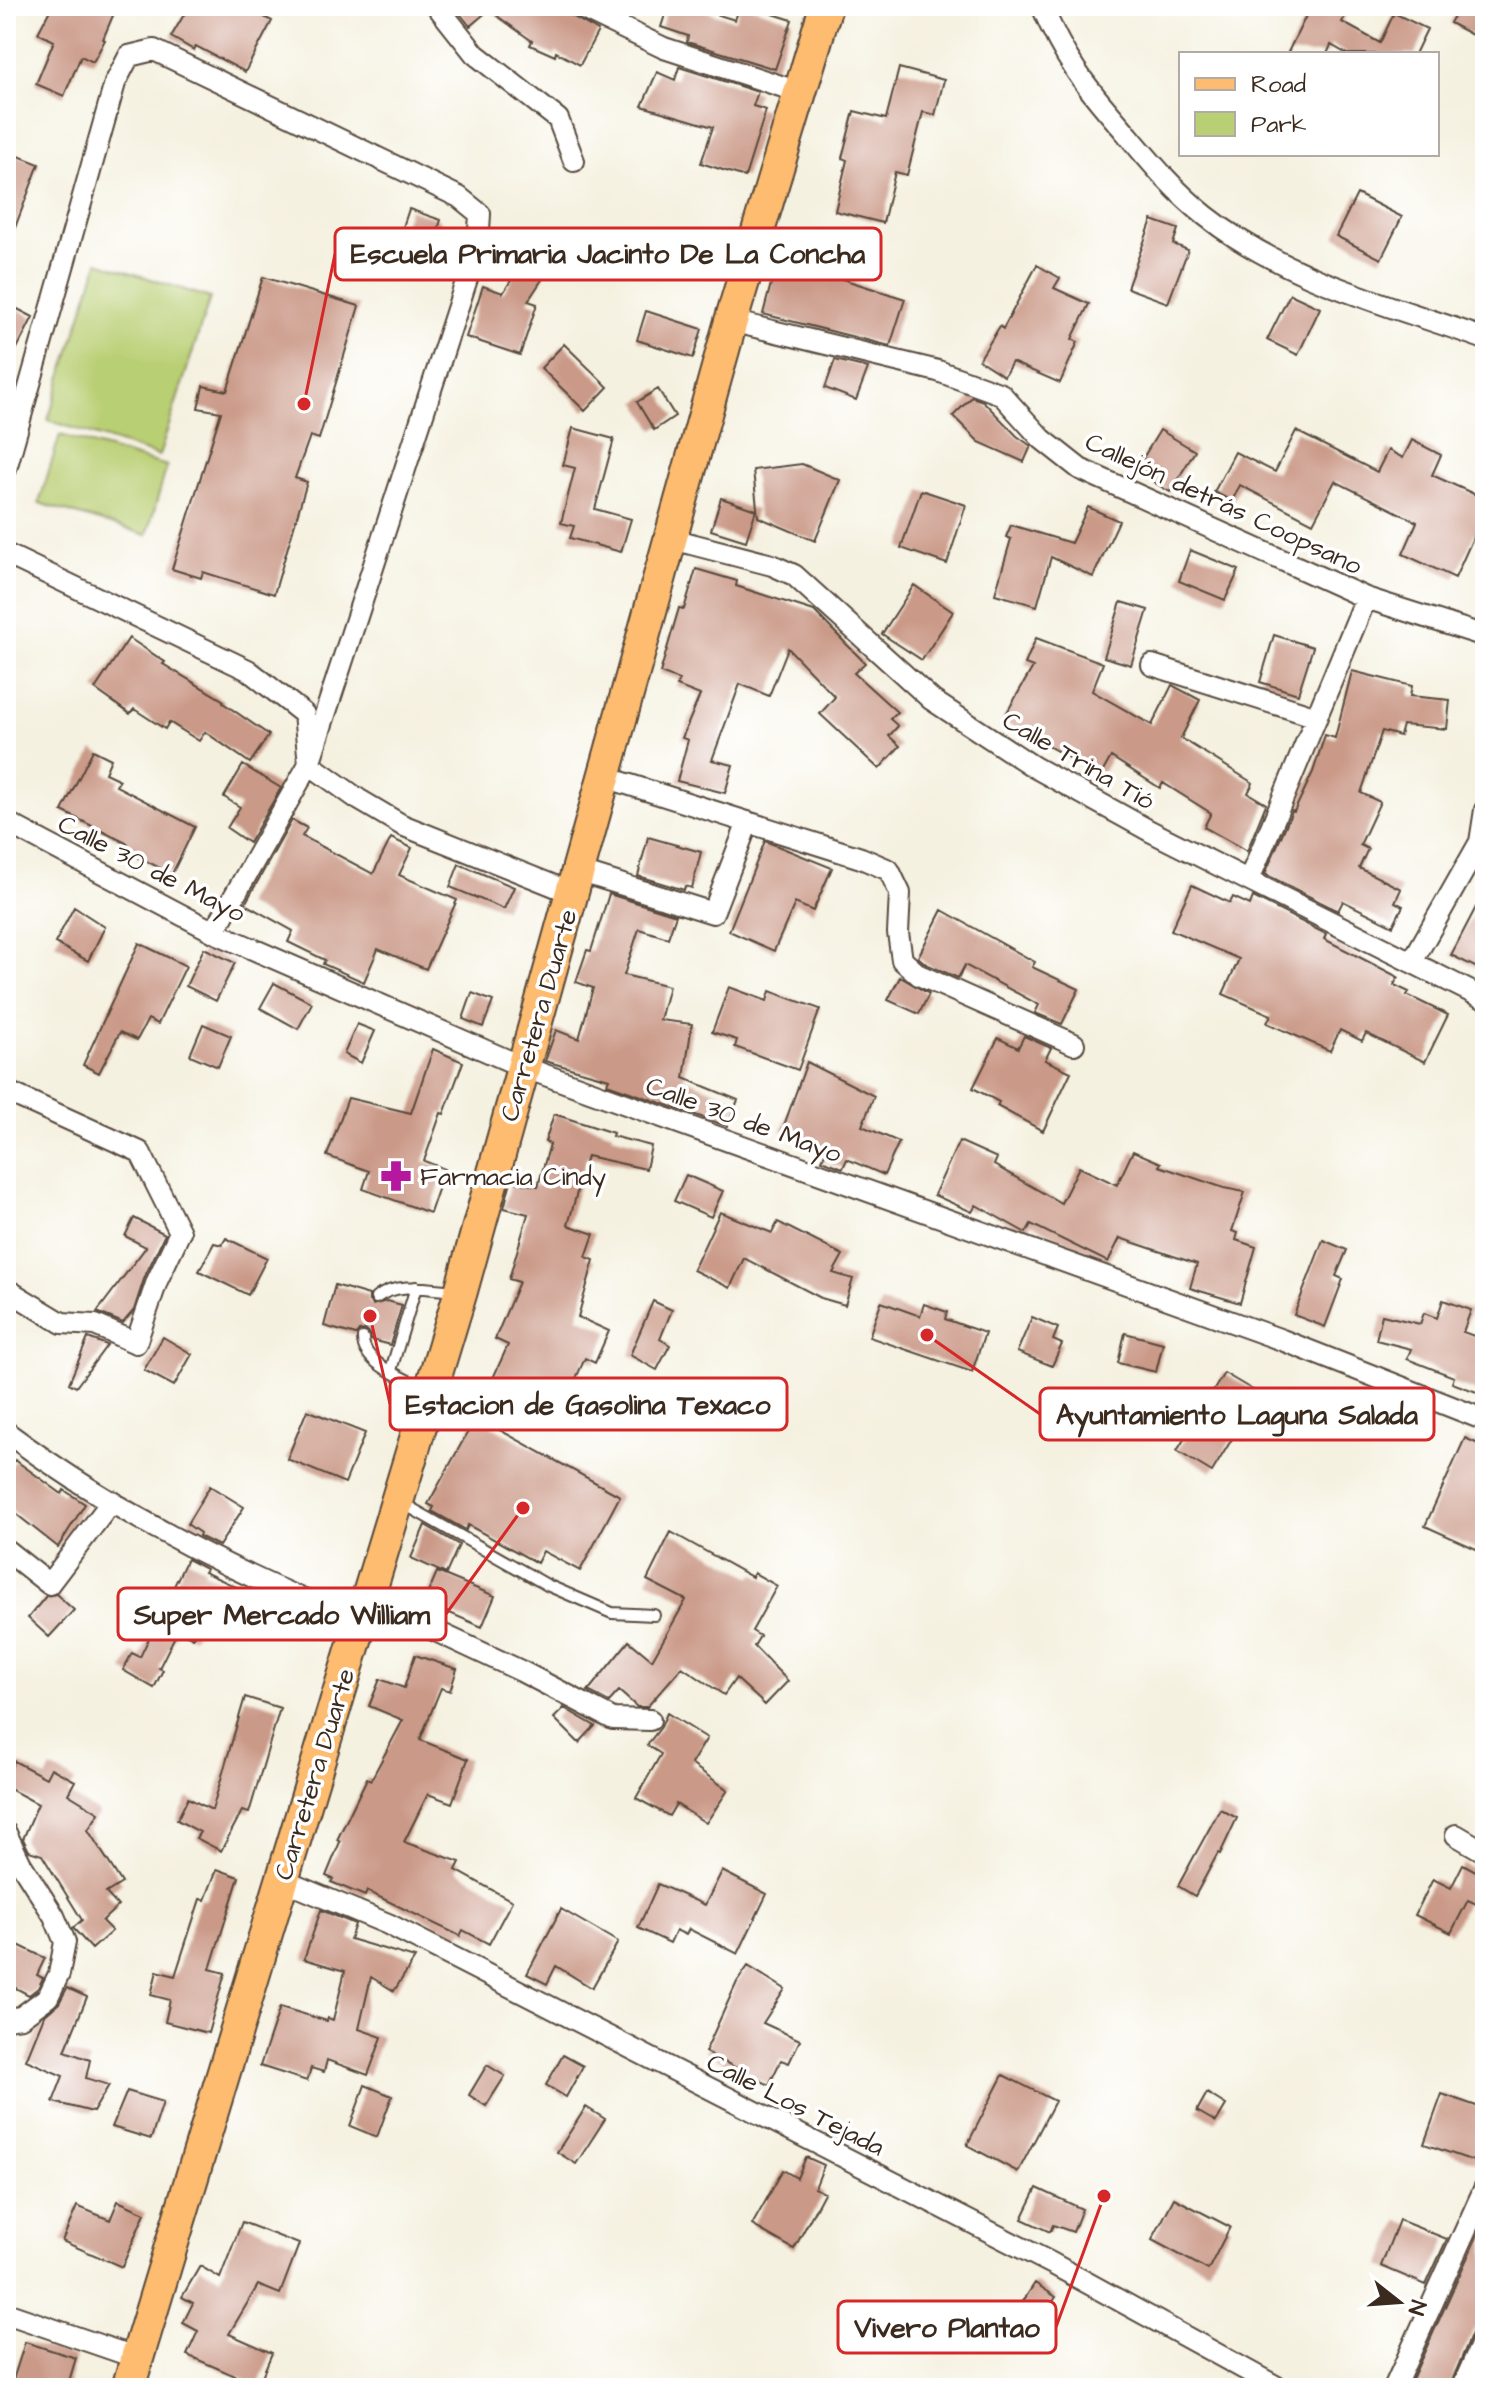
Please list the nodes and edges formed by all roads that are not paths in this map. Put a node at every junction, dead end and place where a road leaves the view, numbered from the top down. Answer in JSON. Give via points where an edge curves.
{"nodes":[{"id":1,"x":437,"y":6,"type":"edge"},
{"id":2,"x":577,"y":6,"type":"edge"},
{"id":3,"x":826,"y":6,"type":"edge"},
{"id":4,"x":1042,"y":6,"type":"edge"},
{"id":5,"x":799,"y":92,"type":"junction"},
{"id":6,"x":574,"y":161,"type":"dead end"},
{"id":7,"x":731,"y":321,"type":"junction"},
{"id":8,"x":1485,"y":339,"type":"edge"},
{"id":9,"x":6,"y":469,"type":"edge"},
{"id":10,"x":672,"y":539,"type":"junction"},
{"id":11,"x":6,"y":554,"type":"edge"},
{"id":12,"x":1366,"y":598,"type":"junction"},
{"id":13,"x":1485,"y":636,"type":"edge"},
{"id":14,"x":1152,"y":665,"type":"dead end"},
{"id":15,"x":1317,"y":717,"type":"junction"},
{"id":16,"x":309,"y":764,"type":"junction"},
{"id":17,"x":605,"y":777,"type":"junction"},
{"id":18,"x":1485,"y":810,"type":"edge"},
{"id":19,"x":6,"y":822,"type":"edge"},
{"id":20,"x":748,"y":822,"type":"junction"},
{"id":21,"x":1482,"y":843,"type":"edge"},
{"id":22,"x":1249,"y":880,"type":"junction"},
{"id":23,"x":575,"y":882,"type":"junction"},
{"id":24,"x":214,"y":932,"type":"junction"},
{"id":25,"x":1412,"y":962,"type":"junction"},
{"id":26,"x":1485,"y":999,"type":"edge"},
{"id":27,"x":1074,"y":1044,"type":"dead end"},
{"id":28,"x":523,"y":1067,"type":"junction"},
{"id":29,"x":6,"y":1091,"type":"edge"},
{"id":30,"x":416,"y":1287,"type":"junction"},
{"id":31,"x":6,"y":1289,"type":"edge"},
{"id":32,"x":461,"y":1291,"type":"junction"},
{"id":33,"x":376,"y":1298,"type":"dead end"},
{"id":34,"x":363,"y":1338,"type":"dead end"},
{"id":35,"x":391,"y":1370,"type":"junction"},
{"id":36,"x":430,"y":1392,"type":"junction"},
{"id":37,"x":1485,"y":1420,"type":"edge"},
{"id":38,"x":6,"y":1432,"type":"edge"},
{"id":39,"x":397,"y":1500,"type":"junction"},
{"id":40,"x":112,"y":1501,"type":"junction"},
{"id":41,"x":6,"y":1550,"type":"edge"},
{"id":42,"x":364,"y":1611,"type":"junction"},
{"id":43,"x":654,"y":1615,"type":"dead end"},
{"id":44,"x":650,"y":1720,"type":"dead end"},
{"id":45,"x":6,"y":1833,"type":"edge"},
{"id":46,"x":1456,"y":1835,"type":"dead end"},
{"id":47,"x":1485,"y":1852,"type":"edge"},
{"id":48,"x":282,"y":1880,"type":"junction"},
{"id":49,"x":6,"y":2019,"type":"edge"},
{"id":50,"x":1485,"y":2187,"type":"edge"},
{"id":51,"x":6,"y":2313,"type":"edge"},
{"id":52,"x":1485,"y":2336,"type":"edge"},
{"id":53,"x":132,"y":2373,"type":"edge"},
{"id":54,"x":1279,"y":2388,"type":"edge"},
{"id":55,"x":1394,"y":2388,"type":"edge"},
{"id":56,"x":1462,"y":2388,"type":"edge"}],
"edges":[{"from":1,"to":6,"type":"street","via":[[475,54],[558,119]]},
{"from":2,"to":5,"type":"street","via":[[664,48]]},
{"from":3,"to":5,"type":"main road","name":"Carretera Duarte"},
{"from":4,"to":8,"type":"street","via":[[1083,84],[1161,177],[1206,216],[1245,244],[1306,275]]},
{"from":5,"to":7,"type":"main road","name":"Carretera Duarte"},
{"from":7,"to":10,"type":"main road","name":"Carretera Duarte"},
{"from":7,"to":12,"type":"street","name":"Callejón detrás Coopsano","via":[[938,371],[1001,394],[1042,439],[1080,469]]},
{"from":9,"to":16,"type":"street","via":[[115,83],[129,56],[154,50],[459,197],[480,214],[478,245]]},
{"from":10,"to":17,"type":"main road","name":"Carretera Duarte"},
{"from":10,"to":22,"type":"street","name":"Calle Trina Tió","via":[[794,575],[932,700],[982,734],[1137,824]]},
{"from":11,"to":16,"type":"street","via":[[248,670],[304,714]]},
{"from":12,"to":13,"type":"street","name":"Callejón detrás Coopsano"},
{"from":12,"to":15,"type":"street"},
{"from":14,"to":15,"type":"street"},
{"from":15,"to":22,"type":"street"},
{"from":16,"to":23,"type":"street","via":[[402,825]]},
{"from":16,"to":24,"type":"street"},
{"from":17,"to":20,"type":"street"},
{"from":17,"to":23,"type":"main road","name":"Carretera Duarte"},
{"from":18,"to":21,"type":"street"},
{"from":19,"to":24,"type":"street","name":"Calle 30 de Mayo"},
{"from":20,"to":23,"type":"street","via":[[713,913]]},
{"from":20,"to":27,"type":"street","via":[[889,870],[900,893],[902,960],[919,975]]},
{"from":21,"to":25,"type":"street"},
{"from":22,"to":25,"type":"street","name":"Calle Trina Tió"},
{"from":23,"to":28,"type":"main road","name":"Carretera Duarte"},
{"from":24,"to":28,"type":"street","name":"Calle 30 de Mayo"},
{"from":25,"to":26,"type":"street","name":"Calle Trina Tió"},
{"from":28,"to":32,"type":"main road","name":"Carretera Duarte"},
{"from":28,"to":37,"type":"street","name":"Calle 30 de Mayo","via":[[1282,1340]]},
{"from":29,"to":31,"type":"street","via":[[140,1152],[180,1232],[136,1343],[95,1325],[62,1323]]},
{"from":30,"to":32,"type":"lane"},
{"from":30,"to":33,"type":"lane","via":[[387,1290]]},
{"from":30,"to":35,"type":"lane"},
{"from":32,"to":36,"type":"main road","name":"Carretera Duarte"},
{"from":34,"to":35,"type":"lane","via":[[371,1358]]},
{"from":35,"to":36,"type":"lane"},
{"from":36,"to":39,"type":"main road","name":"Carretera Duarte"},
{"from":38,"to":40,"type":"street"},
{"from":39,"to":42,"type":"main road","name":"Carretera Duarte"},
{"from":39,"to":43,"type":"lane","via":[[547,1585],[612,1613]]},
{"from":40,"to":41,"type":"street","via":[[49,1584]]},
{"from":40,"to":42,"type":"street","via":[[300,1600]]},
{"from":42,"to":44,"type":"street","via":[[521,1671],[613,1719]]},
{"from":42,"to":48,"type":"main road","name":"Carretera Duarte"},
{"from":45,"to":49,"type":"street","via":[[65,1942],[48,1997],[21,2017]]},
{"from":46,"to":47,"type":"street"},
{"from":48,"to":53,"type":"main road","name":"Carretera Duarte"},
{"from":48,"to":54,"type":"street","name":"Calle Los Tejada","via":[[417,1939],[1053,2264]]},
{"from":50,"to":55,"type":"street"},
{"from":51,"to":53,"type":"street"},
{"from":52,"to":56,"type":"street"}]}
